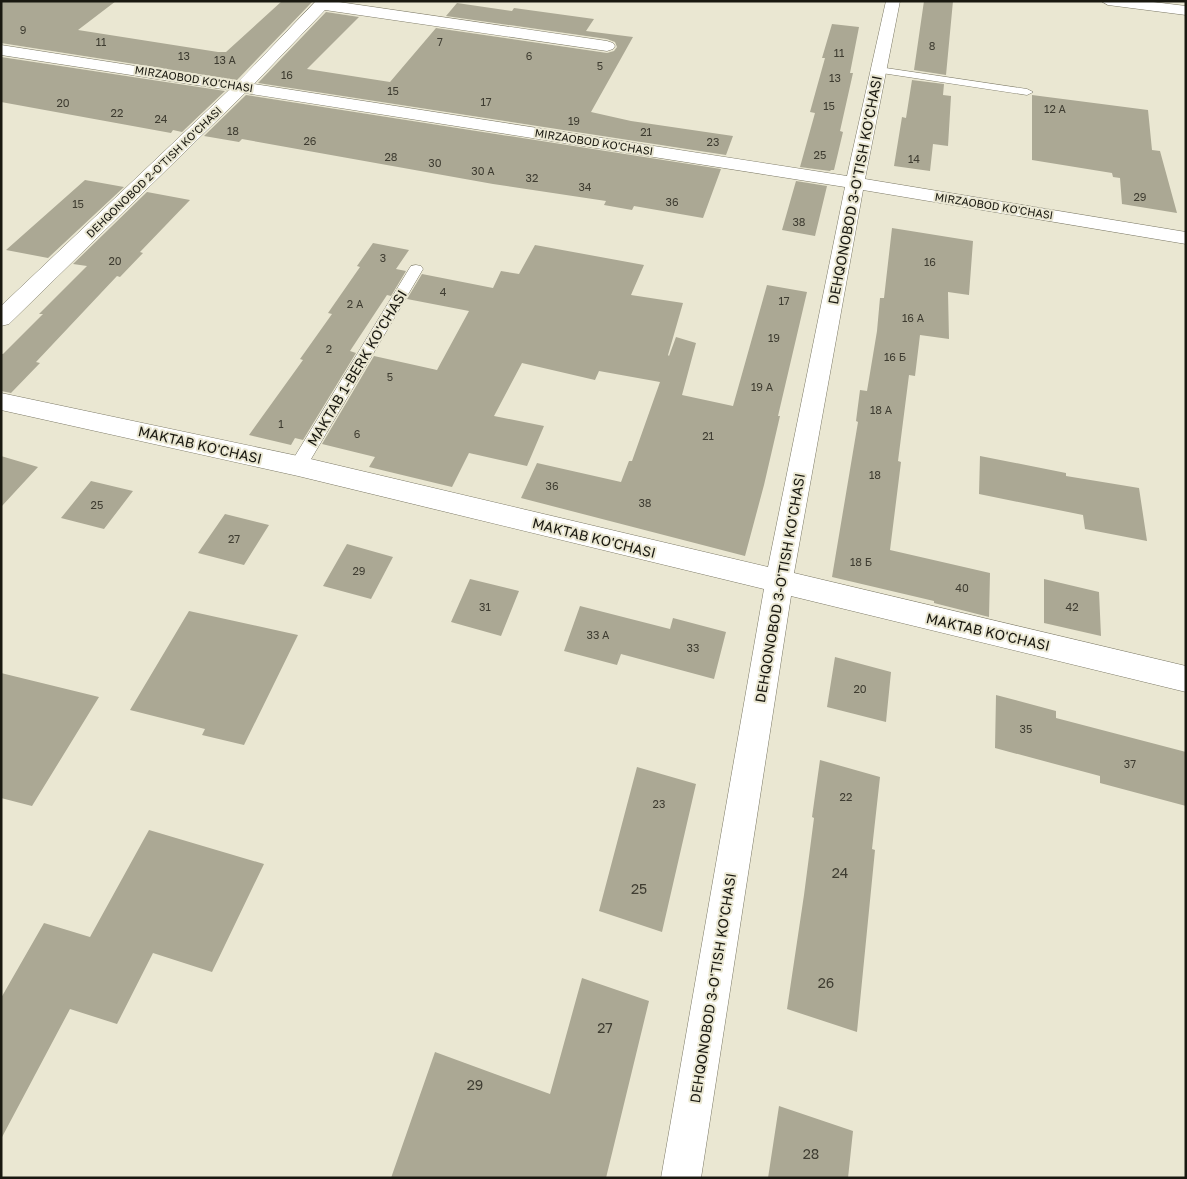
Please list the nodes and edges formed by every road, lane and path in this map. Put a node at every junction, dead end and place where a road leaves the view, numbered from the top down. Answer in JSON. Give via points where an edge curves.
{"nodes":[{"id":1,"x":893,"y":1,"type":"edge"},
{"id":2,"x":1108,"y":1,"type":"edge"},
{"id":3,"x":323,"y":3,"type":"edge"},
{"id":4,"x":1186,"y":11,"type":"edge"},
{"id":5,"x":607,"y":46,"type":"dead end"},
{"id":6,"x":1,"y":50,"type":"edge"},
{"id":7,"x":879,"y":70,"type":"junction"},
{"id":8,"x":243,"y":86,"type":"junction"},
{"id":9,"x":1027,"y":92,"type":"dead end"},
{"id":10,"x":855,"y":183,"type":"junction"},
{"id":11,"x":1186,"y":238,"type":"edge"},
{"id":12,"x":416,"y":269,"type":"dead end"},
{"id":13,"x":1,"y":319,"type":"edge"},
{"id":14,"x":1,"y":401,"type":"edge"},
{"id":15,"x":298,"y":466,"type":"junction"},
{"id":16,"x":779,"y":583,"type":"junction"},
{"id":17,"x":1186,"y":679,"type":"edge"},
{"id":18,"x":681,"y":1178,"type":"edge"}],
"edges":[{"from":1,"to":7,"type":"street","name":"DEHQONOBOD 3-O'TISH KO'CHASI"},
{"from":2,"to":4,"type":"street"},
{"from":3,"to":5,"type":"street"},
{"from":3,"to":8,"type":"street","name":"DEHQONOBOD 2-O'TISH KO'CHASI"},
{"from":6,"to":8,"type":"street","name":"MIRZAOBOD KO'CHASI"},
{"from":7,"to":9,"type":"lane"},
{"from":7,"to":10,"type":"street","name":"DEHQONOBOD 3-O'TISH KO'CHASI"},
{"from":8,"to":10,"type":"street","name":"MIRZAOBOD KO'CHASI"},
{"from":8,"to":13,"type":"street","name":"DEHQONOBOD 2-O'TISH KO'CHASI"},
{"from":10,"to":11,"type":"street","name":"MIRZAOBOD KO'CHASI"},
{"from":10,"to":16,"type":"street","name":"DEHQONOBOD 3-O'TISH KO'CHASI"},
{"from":12,"to":15,"type":"lane","name":"MAKTAB 1-BERK KO'CHASI"},
{"from":14,"to":15,"type":"street","name":"MAKTAB KO'CHASI"},
{"from":15,"to":16,"type":"street","name":"MAKTAB KO'CHASI"},
{"from":16,"to":17,"type":"street","name":"MAKTAB KO'CHASI"},
{"from":16,"to":18,"type":"street","name":"DEHQONOBOD 3-O'TISH KO'CHASI"}]}
